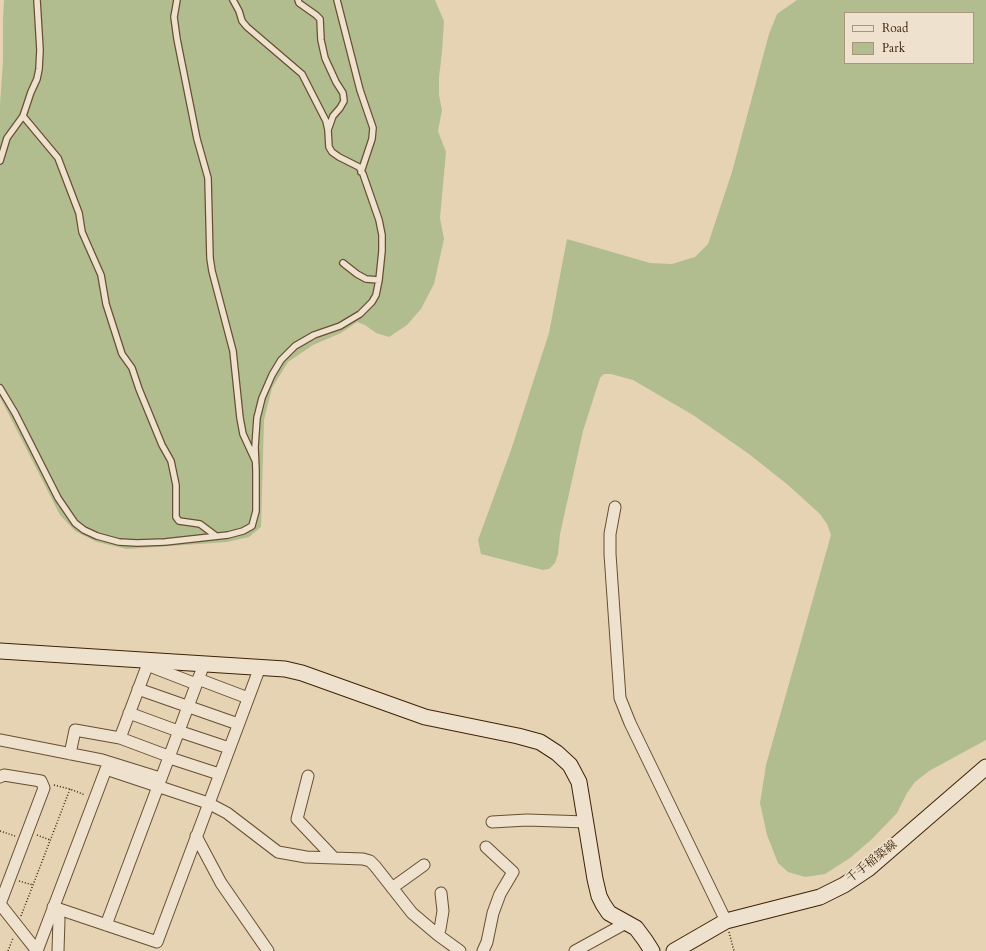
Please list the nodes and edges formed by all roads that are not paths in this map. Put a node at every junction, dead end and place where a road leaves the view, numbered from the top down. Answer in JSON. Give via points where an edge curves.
{"nodes":[{"id":1,"x":38,"y":0,"type":"edge"},
{"id":2,"x":177,"y":0,"type":"edge"},
{"id":3,"x":233,"y":0,"type":"edge"},
{"id":4,"x":298,"y":0,"type":"edge"},
{"id":5,"x":337,"y":0,"type":"edge"},
{"id":6,"x":23,"y":116,"type":"junction"},
{"id":7,"x":328,"y":130,"type":"junction"},
{"id":8,"x":0,"y":161,"type":"edge"},
{"id":9,"x":361,"y":172,"type":"junction"},
{"id":10,"x":343,"y":263,"type":"dead end"},
{"id":11,"x":379,"y":280,"type":"junction"},
{"id":12,"x":0,"y":388,"type":"edge"},
{"id":13,"x":256,"y":462,"type":"junction"},
{"id":14,"x":615,"y":507,"type":"dead end"},
{"id":15,"x":216,"y":536,"type":"junction"},
{"id":16,"x":0,"y":651,"type":"edge"},
{"id":17,"x":148,"y":663,"type":"junction"},
{"id":18,"x":204,"y":664,"type":"junction"},
{"id":19,"x":260,"y":666,"type":"junction"},
{"id":20,"x":197,"y":682,"type":"junction"},
{"id":21,"x":138,"y":689,"type":"junction"},
{"id":22,"x":248,"y":698,"type":"junction"},
{"id":23,"x":187,"y":707,"type":"junction"},
{"id":24,"x":129,"y":713,"type":"junction"},
{"id":25,"x":238,"y":724,"type":"junction"},
{"id":26,"x":178,"y":731,"type":"junction"},
{"id":27,"x":120,"y":738,"type":"junction"},
{"id":28,"x":0,"y":740,"type":"edge"},
{"id":29,"x":229,"y":748,"type":"junction"},
{"id":30,"x":70,"y":754,"type":"junction"},
{"id":31,"x":168,"y":756,"type":"junction"},
{"id":32,"x":986,"y":767,"type":"edge"},
{"id":33,"x":219,"y":774,"type":"junction"},
{"id":34,"x":0,"y":776,"type":"edge"},
{"id":35,"x":308,"y":776,"type":"dead end"},
{"id":36,"x":158,"y":782,"type":"junction"},
{"id":37,"x":208,"y":803,"type":"junction"},
{"id":38,"x":492,"y":822,"type":"dead end"},
{"id":39,"x":586,"y":822,"type":"junction"},
{"id":40,"x":196,"y":836,"type":"junction"},
{"id":41,"x":486,"y":847,"type":"dead end"},
{"id":42,"x":334,"y":858,"type":"junction"},
{"id":43,"x":424,"y":866,"type":"dead end"},
{"id":44,"x":392,"y":888,"type":"junction"},
{"id":45,"x":441,"y":893,"type":"dead end"},
{"id":46,"x":0,"y":904,"type":"edge"},
{"id":47,"x":53,"y":907,"type":"junction"},
{"id":48,"x":726,"y":921,"type":"junction"},
{"id":49,"x":626,"y":923,"type":"junction"},
{"id":50,"x":106,"y":925,"type":"junction"},
{"id":51,"x":438,"y":935,"type":"junction"},
{"id":52,"x":37,"y":951,"type":"edge"},
{"id":53,"x":58,"y":951,"type":"edge"},
{"id":54,"x":268,"y":951,"type":"edge"},
{"id":55,"x":460,"y":951,"type":"edge"},
{"id":56,"x":483,"y":951,"type":"edge"},
{"id":57,"x":575,"y":951,"type":"edge"},
{"id":58,"x":652,"y":951,"type":"edge"},
{"id":59,"x":674,"y":951,"type":"edge"}],
"edges":[{"from":1,"to":6,"type":"lane","via":[[39,69]]},
{"from":2,"to":13,"type":"lane","via":[[174,17],[177,39],[197,139],[208,178],[212,271],[233,351],[243,434]]},
{"from":3,"to":7,"type":"lane","via":[[246,27],[302,74]]},
{"from":4,"to":7,"type":"lane","via":[[320,19],[325,58],[344,93],[344,101],[333,116]]},
{"from":5,"to":9,"type":"lane","via":[[360,90],[373,128]]},
{"from":6,"to":8,"type":"lane","via":[[8,138]]},
{"from":6,"to":15,"type":"lane","via":[[58,158],[79,212],[82,232],[101,275],[106,304],[122,354],[132,368],[162,445],[171,461],[176,485],[176,516],[179,521],[200,524]]},
{"from":7,"to":9,"type":"lane","via":[[327,138],[332,152],[359,167]]},
{"from":9,"to":11,"type":"lane","via":[[382,235]]},
{"from":10,"to":11,"type":"lane","via":[[366,279]]},
{"from":11,"to":13,"type":"lane","via":[[376,295],[360,314],[295,346],[281,360],[262,398],[257,418]]},
{"from":12,"to":15,"type":"lane","via":[[58,498],[75,523],[84,530],[120,542],[137,543]]},
{"from":13,"to":15,"type":"lane","via":[[256,510],[252,526],[242,531]]},
{"from":14,"to":48,"type":"street","via":[[610,534],[610,554],[620,698]]},
{"from":16,"to":17,"type":"street"},
{"from":17,"to":18,"type":"street"},
{"from":17,"to":20,"type":"street"},
{"from":17,"to":21,"type":"street"},
{"from":18,"to":19,"type":"street"},
{"from":18,"to":20,"type":"street"},
{"from":19,"to":22,"type":"street"},
{"from":19,"to":39,"type":"street","via":[[302,673],[425,717],[540,742],[570,765],[579,782]]},
{"from":20,"to":22,"type":"street"},
{"from":20,"to":23,"type":"street"},
{"from":21,"to":23,"type":"street"},
{"from":21,"to":24,"type":"street"},
{"from":22,"to":25,"type":"street"},
{"from":23,"to":25,"type":"street"},
{"from":23,"to":26,"type":"street"},
{"from":24,"to":26,"type":"street"},
{"from":24,"to":27,"type":"street"},
{"from":25,"to":29,"type":"street"},
{"from":26,"to":29,"type":"street"},
{"from":26,"to":31,"type":"street"},
{"from":27,"to":30,"type":"street","via":[[75,730]]},
{"from":27,"to":31,"type":"street"},
{"from":28,"to":30,"type":"street"},
{"from":29,"to":33,"type":"street"},
{"from":30,"to":36,"type":"street","via":[[102,760]]},
{"from":31,"to":33,"type":"street"},
{"from":31,"to":36,"type":"street"},
{"from":32,"to":48,"type":"street","name":"千手稲築線","via":[[868,869],[844,884],[820,897]]},
{"from":33,"to":37,"type":"street"},
{"from":34,"to":46,"type":"street","via":[[41,781],[44,788]]},
{"from":35,"to":42,"type":"street","via":[[297,819]]},
{"from":36,"to":37,"type":"street"},
{"from":36,"to":47,"type":"street","via":[[106,769]]},
{"from":36,"to":50,"type":"street"},
{"from":37,"to":40,"type":"street"},
{"from":37,"to":42,"type":"street","via":[[227,813],[278,852]]},
{"from":38,"to":39,"type":"street"},
{"from":39,"to":49,"type":"street","via":[[599,896],[609,913]]},
{"from":40,"to":50,"type":"street","via":[[157,942]]},
{"from":40,"to":54,"type":"street","via":[[221,884]]},
{"from":41,"to":56,"type":"street","via":[[513,872],[500,894]]},
{"from":42,"to":44,"type":"street","via":[[370,861]]},
{"from":43,"to":44,"type":"street"},
{"from":44,"to":51,"type":"street","via":[[412,913]]},
{"from":45,"to":51,"type":"street","via":[[442,911]]},
{"from":46,"to":52,"type":"street"},
{"from":47,"to":50,"type":"street"},
{"from":47,"to":52,"type":"street"},
{"from":47,"to":53,"type":"street","via":[[59,919]]},
{"from":48,"to":59,"type":"street","name":"千手稲築線"},
{"from":49,"to":57,"type":"street"},
{"from":49,"to":58,"type":"street","via":[[636,928]]},
{"from":51,"to":55,"type":"street"}]}
